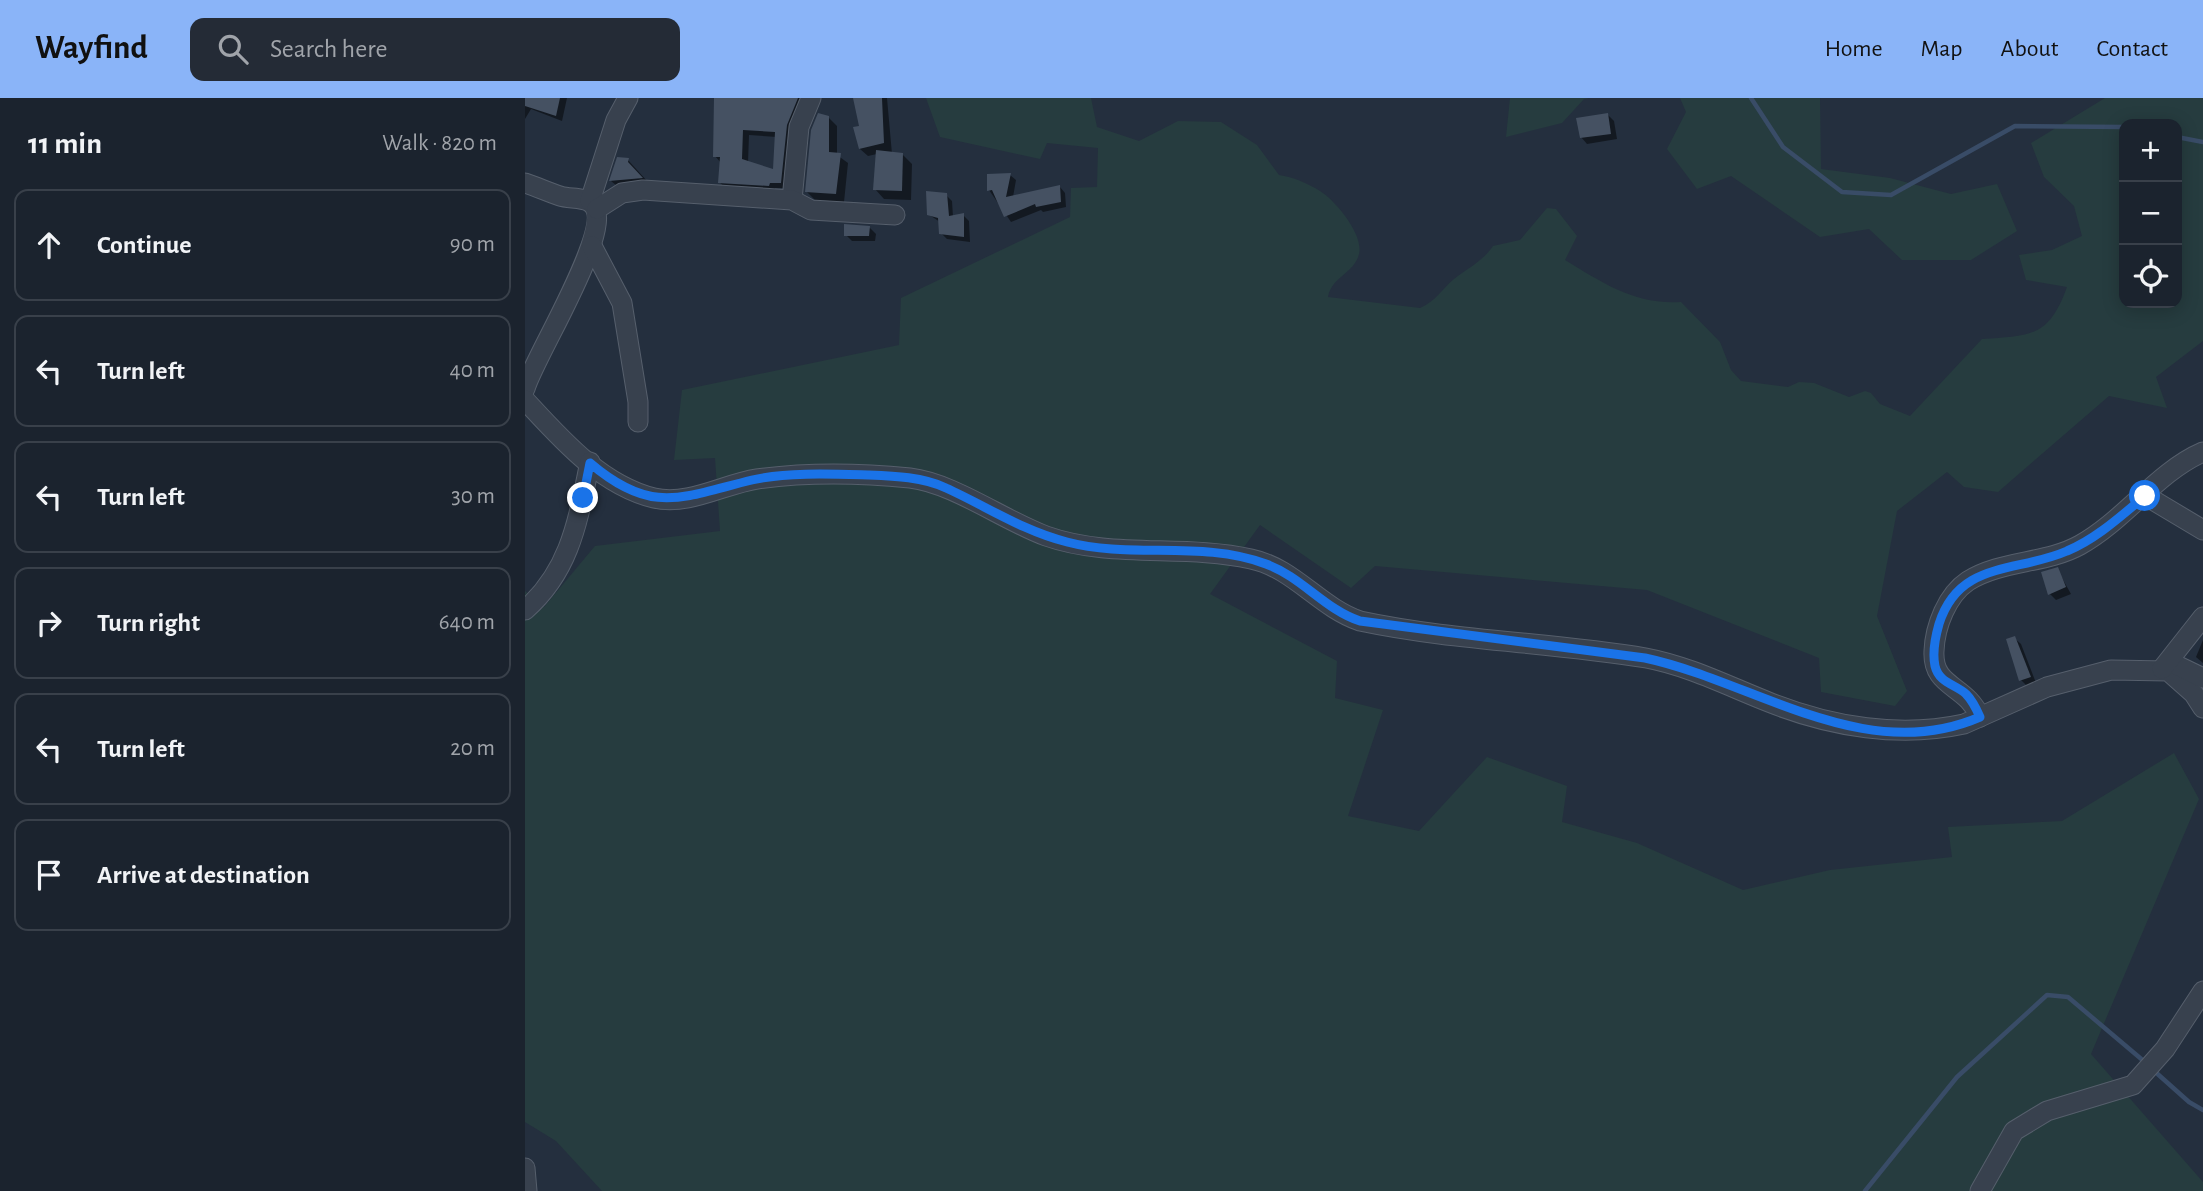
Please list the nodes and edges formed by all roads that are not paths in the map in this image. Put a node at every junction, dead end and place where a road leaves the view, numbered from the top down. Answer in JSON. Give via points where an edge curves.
{"nodes":[{"id":1,"x":628,"y":98,"type":"edge"},
{"id":2,"x":811,"y":98,"type":"edge"},
{"id":3,"x":525,"y":183,"type":"edge"},
{"id":4,"x":792,"y":200,"type":"junction"},
{"id":5,"x":593,"y":205,"type":"junction"},
{"id":6,"x":895,"y":215,"type":"dead end"},
{"id":7,"x":592,"y":246,"type":"junction"},
{"id":8,"x":525,"y":389,"type":"edge"},
{"id":9,"x":525,"y":400,"type":"edge"},
{"id":10,"x":638,"y":422,"type":"dead end"},
{"id":11,"x":2203,"y":452,"type":"edge"},
{"id":12,"x":590,"y":463,"type":"junction"},
{"id":13,"x":2145,"y":496,"type":"junction"},
{"id":14,"x":2203,"y":530,"type":"edge"},
{"id":15,"x":525,"y":610,"type":"edge"},
{"id":16,"x":2203,"y":617,"type":"edge"},
{"id":17,"x":2165,"y":665,"type":"junction"},
{"id":18,"x":2203,"y":678,"type":"edge"},
{"id":19,"x":2203,"y":708,"type":"edge"},
{"id":20,"x":1980,"y":717,"type":"junction"},
{"id":21,"x":2203,"y":991,"type":"edge"},
{"id":22,"x":525,"y":1168,"type":"edge"},
{"id":23,"x":527,"y":1191,"type":"edge"},
{"id":24,"x":1980,"y":1191,"type":"edge"}],
"edges":[{"from":1,"to":5,"type":"street","via":[[616,120]]},
{"from":2,"to":4,"type":"street","via":[[799,127]]},
{"from":3,"to":5,"type":"street"},
{"from":4,"to":5,"type":"street","via":[[643,190]]},
{"from":4,"to":6,"type":"street","via":[[811,210]]},
{"from":5,"to":7,"type":"street","via":[[598,222]]},
{"from":7,"to":8,"type":"street"},
{"from":7,"to":10,"type":"street","via":[[622,303]]},
{"from":9,"to":12,"type":"street"},
{"from":11,"to":13,"type":"street","via":[[2174,468]]},
{"from":12,"to":15,"type":"street","via":[[568,555]]},
{"from":12,"to":20,"type":"street","via":[[621,486],[671,499],[768,478],[827,474],[915,479],[946,487],[987,510],[1068,542],[1252,559],[1285,572],[1334,610],[1360,621],[1654,660],[1795,712],[1867,729],[1947,727]]},
{"from":13,"to":14,"type":"street"},
{"from":13,"to":20,"type":"street","via":[[2095,536],[2065,552],[1988,573],[1957,591],[1936,634],[1935,670],[1966,694]]},
{"from":16,"to":17,"type":"street"},
{"from":17,"to":18,"type":"street"},
{"from":17,"to":19,"type":"street"},
{"from":17,"to":20,"type":"street","via":[[2069,679]]},
{"from":21,"to":24,"type":"street","via":[[2165,1049],[2133,1084],[2047,1111],[2014,1131]]},
{"from":22,"to":23,"type":"street"}]}
